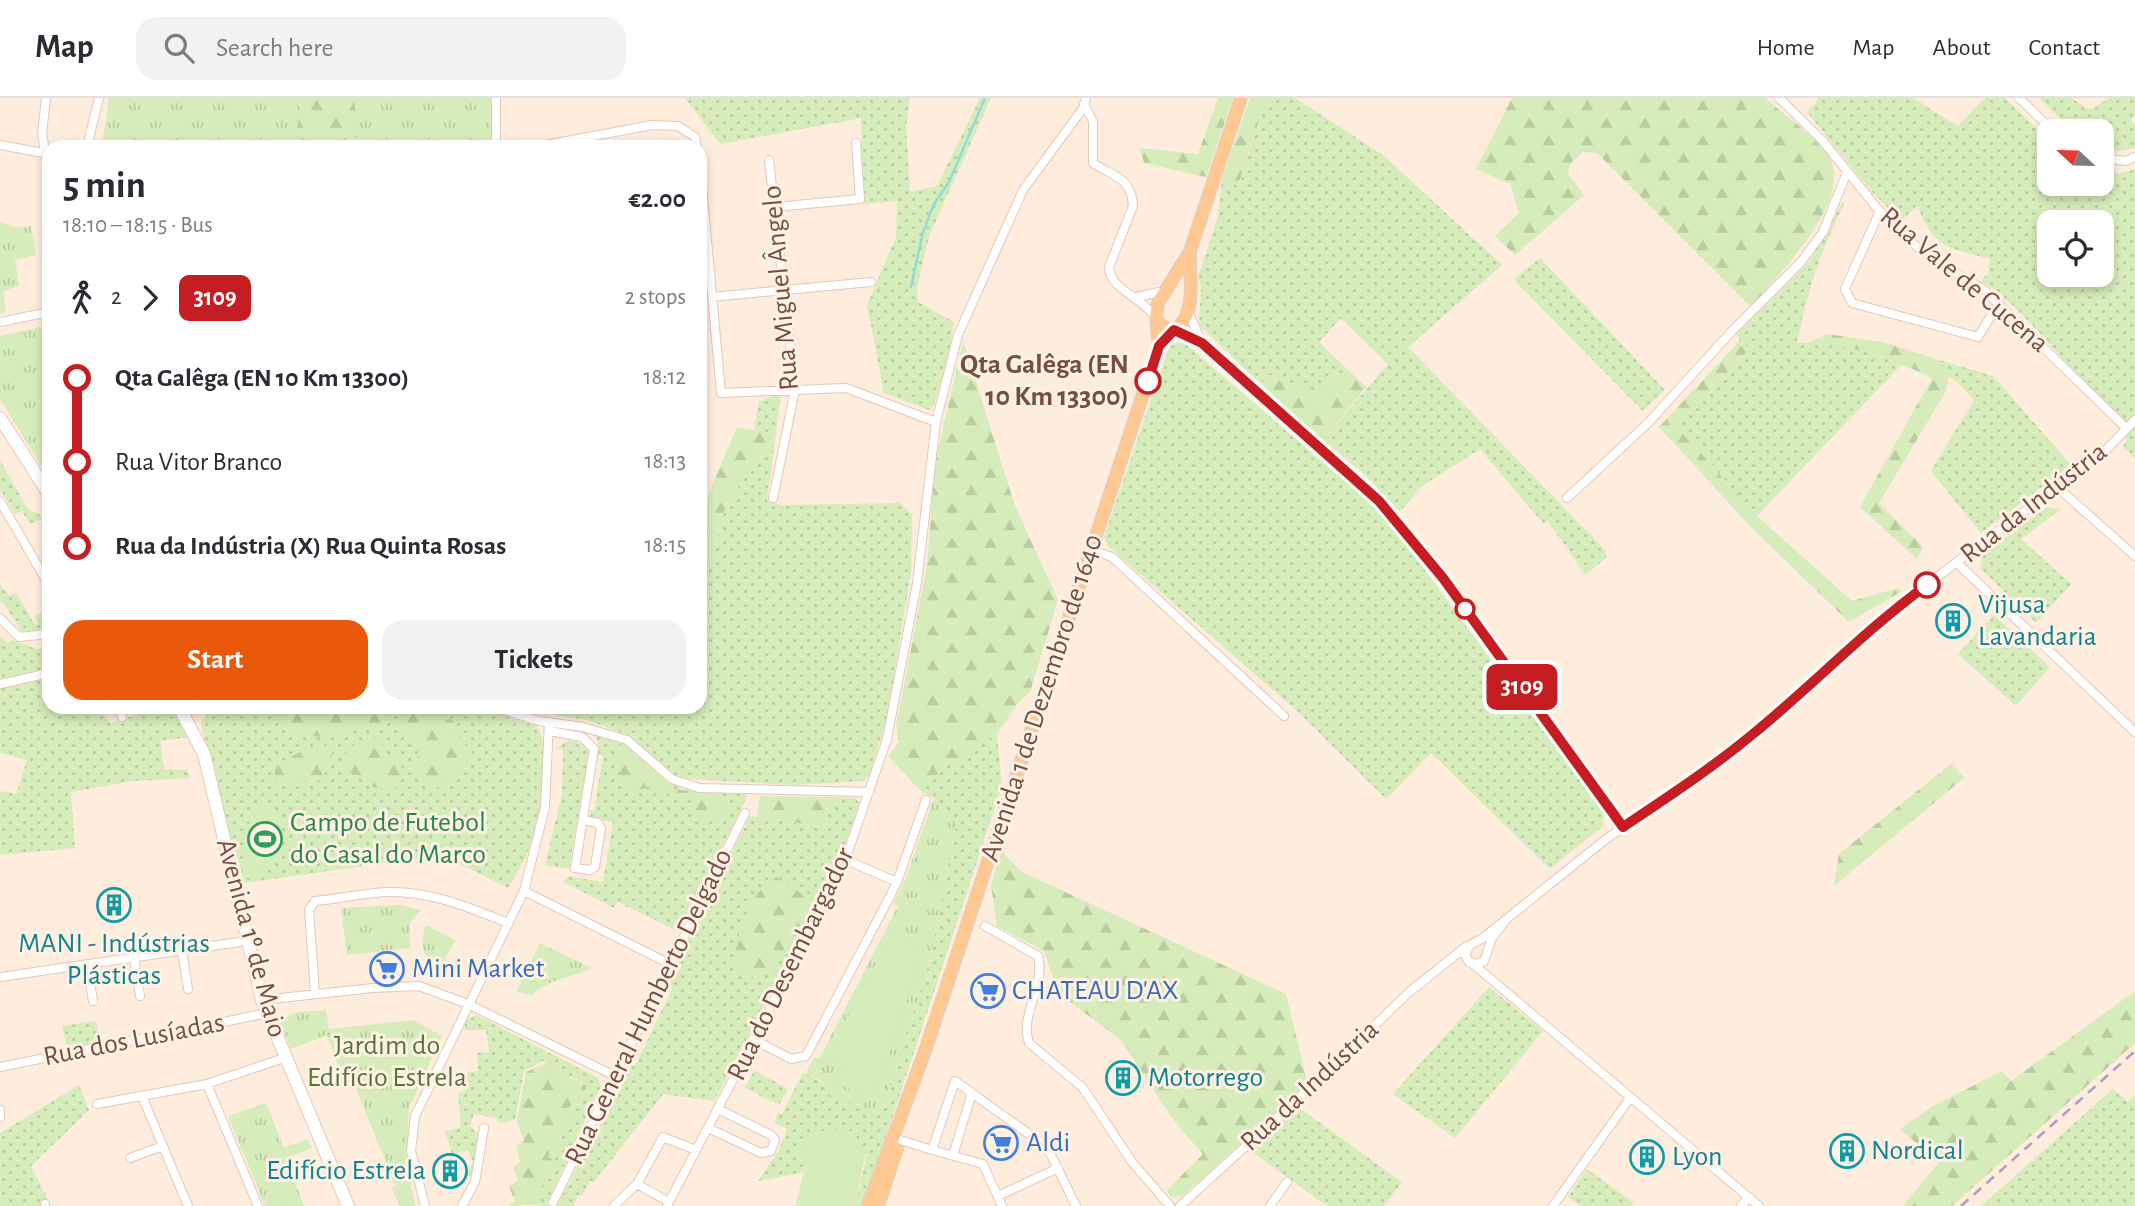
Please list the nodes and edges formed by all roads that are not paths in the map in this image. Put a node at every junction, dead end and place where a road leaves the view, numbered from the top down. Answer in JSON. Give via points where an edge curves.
{"nodes":[{"id":1,"x":46,"y":98,"type":"edge"},
{"id":2,"x":99,"y":98,"type":"edge"},
{"id":3,"x":496,"y":98,"type":"edge"},
{"id":4,"x":1241,"y":98,"type":"edge"},
{"id":5,"x":1779,"y":98,"type":"edge"},
{"id":6,"x":2019,"y":98,"type":"edge"},
{"id":7,"x":1085,"y":101,"type":"edge"},
{"id":8,"x":2041,"y":119,"type":"edge"},
{"id":9,"x":44,"y":140,"type":"edge"},
{"id":10,"x":89,"y":140,"type":"edge"},
{"id":11,"x":496,"y":140,"type":"edge"},
{"id":12,"x":572,"y":140,"type":"edge"},
{"id":13,"x":696,"y":140,"type":"edge"},
{"id":14,"x":856,"y":144,"type":"dead end"},
{"id":15,"x":0,"y":145,"type":"edge"},
{"id":16,"x":42,"y":152,"type":"edge"},
{"id":17,"x":2135,"y":157,"type":"edge"},
{"id":18,"x":769,"y":160,"type":"dead end"},
{"id":19,"x":2114,"y":160,"type":"edge"},
{"id":20,"x":1847,"y":172,"type":"junction"},
{"id":21,"x":775,"y":207,"type":"junction"},
{"id":22,"x":1880,"y":211,"type":"junction"},
{"id":23,"x":707,"y":243,"type":"edge"},
{"id":24,"x":1190,"y":251,"type":"junction"},
{"id":25,"x":707,"y":277,"type":"edge"},
{"id":26,"x":710,"y":277,"type":"junction"},
{"id":27,"x":872,"y":282,"type":"dead end"},
{"id":28,"x":784,"y":290,"type":"junction"},
{"id":29,"x":1165,"y":290,"type":"junction"},
{"id":30,"x":712,"y":297,"type":"junction"},
{"id":31,"x":1137,"y":297,"type":"junction"},
{"id":32,"x":1190,"y":297,"type":"junction"},
{"id":33,"x":1999,"y":303,"type":"junction"},
{"id":34,"x":1188,"y":311,"type":"junction"},
{"id":35,"x":42,"y":313,"type":"edge"},
{"id":36,"x":1156,"y":319,"type":"junction"},
{"id":37,"x":0,"y":322,"type":"edge"},
{"id":38,"x":1175,"y":330,"type":"junction"},
{"id":39,"x":1202,"y":343,"type":"junction"},
{"id":40,"x":1159,"y":346,"type":"junction"},
{"id":41,"x":794,"y":390,"type":"junction"},
{"id":42,"x":0,"y":418,"type":"edge"},
{"id":43,"x":2135,"y":420,"type":"edge"},
{"id":44,"x":936,"y":422,"type":"junction"},
{"id":45,"x":2125,"y":427,"type":"junction"},
{"id":46,"x":42,"y":483,"type":"edge"},
{"id":47,"x":2057,"y":487,"type":"junction"},
{"id":48,"x":774,"y":498,"type":"dead end"},
{"id":49,"x":1567,"y":498,"type":"dead end"},
{"id":50,"x":0,"y":501,"type":"edge"},
{"id":51,"x":1091,"y":551,"type":"junction"},
{"id":52,"x":2135,"y":556,"type":"edge"},
{"id":53,"x":1957,"y":562,"type":"junction"},
{"id":54,"x":42,"y":573,"type":"edge"},
{"id":55,"x":0,"y":618,"type":"edge"},
{"id":56,"x":42,"y":635,"type":"edge"},
{"id":57,"x":42,"y":675,"type":"edge"},
{"id":58,"x":0,"y":684,"type":"edge"},
{"id":59,"x":120,"y":714,"type":"edge"},
{"id":60,"x":188,"y":714,"type":"edge"},
{"id":61,"x":514,"y":714,"type":"edge"},
{"id":62,"x":1284,"y":716,"type":"dead end"},
{"id":63,"x":122,"y":717,"type":"dead end"},
{"id":64,"x":550,"y":727,"type":"junction"},
{"id":65,"x":2135,"y":732,"type":"edge"},
{"id":66,"x":869,"y":792,"type":"junction"},
{"id":67,"x":926,"y":800,"type":"dead end"},
{"id":68,"x":745,"y":813,"type":"dead end"},
{"id":69,"x":583,"y":820,"type":"junction"},
{"id":70,"x":1623,"y":827,"type":"junction"},
{"id":71,"x":846,"y":860,"type":"junction"},
{"id":72,"x":897,"y":882,"type":"junction"},
{"id":73,"x":524,"y":891,"type":"junction"},
{"id":74,"x":1504,"y":922,"type":"junction"},
{"id":75,"x":508,"y":923,"type":"junction"},
{"id":76,"x":985,"y":926,"type":"dead end"},
{"id":77,"x":246,"y":941,"type":"junction"},
{"id":78,"x":1471,"y":944,"type":"junction"},
{"id":79,"x":182,"y":950,"type":"junction"},
{"id":80,"x":1487,"y":953,"type":"junction"},
{"id":81,"x":134,"y":957,"type":"junction"},
{"id":82,"x":1471,"y":963,"type":"junction"},
{"id":83,"x":87,"y":964,"type":"junction"},
{"id":84,"x":670,"y":964,"type":"junction"},
{"id":85,"x":1441,"y":967,"type":"junction"},
{"id":86,"x":0,"y":977,"type":"edge"},
{"id":87,"x":1497,"y":987,"type":"junction"},
{"id":88,"x":188,"y":989,"type":"dead end"},
{"id":89,"x":314,"y":993,"type":"junction"},
{"id":90,"x":140,"y":996,"type":"dead end"},
{"id":91,"x":93,"y":1000,"type":"dead end"},
{"id":92,"x":262,"y":1000,"type":"junction"},
{"id":93,"x":468,"y":1004,"type":"junction"},
{"id":94,"x":268,"y":1013,"type":"junction"},
{"id":95,"x":753,"y":1040,"type":"junction"},
{"id":96,"x":925,"y":1051,"type":"junction"},
{"id":97,"x":284,"y":1058,"type":"junction"},
{"id":98,"x":0,"y":1068,"type":"edge"},
{"id":99,"x":615,"y":1076,"type":"junction"},
{"id":100,"x":207,"y":1084,"type":"junction"},
{"id":101,"x":972,"y":1093,"type":"junction"},
{"id":102,"x":142,"y":1096,"type":"junction"},
{"id":103,"x":1630,"y":1098,"type":"junction"},
{"id":104,"x":97,"y":1104,"type":"dead end"},
{"id":105,"x":718,"y":1109,"type":"junction"},
{"id":106,"x":0,"y":1110,"type":"edge"},
{"id":107,"x":0,"y":1117,"type":"edge"},
{"id":108,"x":484,"y":1128,"type":"dead end"},
{"id":109,"x":708,"y":1128,"type":"junction"},
{"id":110,"x":900,"y":1140,"type":"junction"},
{"id":111,"x":163,"y":1146,"type":"junction"},
{"id":112,"x":696,"y":1150,"type":"junction"},
{"id":113,"x":932,"y":1150,"type":"junction"},
{"id":114,"x":953,"y":1155,"type":"junction"},
{"id":115,"x":130,"y":1158,"type":"dead end"},
{"id":116,"x":1058,"y":1168,"type":"junction"},
{"id":117,"x":1287,"y":1182,"type":"dead end"},
{"id":118,"x":637,"y":1184,"type":"junction"},
{"id":119,"x":998,"y":1196,"type":"junction"},
{"id":120,"x":1749,"y":1197,"type":"junction"},
{"id":121,"x":553,"y":1202,"type":"dead end"},
{"id":122,"x":668,"y":1204,"type":"edge"},
{"id":123,"x":187,"y":1206,"type":"edge"},
{"id":124,"x":258,"y":1206,"type":"edge"},
{"id":125,"x":348,"y":1206,"type":"edge"},
{"id":126,"x":425,"y":1206,"type":"edge"},
{"id":127,"x":462,"y":1206,"type":"edge"},
{"id":128,"x":614,"y":1206,"type":"edge"},
{"id":129,"x":868,"y":1206,"type":"edge"},
{"id":130,"x":878,"y":1206,"type":"edge"},
{"id":131,"x":1002,"y":1206,"type":"edge"},
{"id":132,"x":1076,"y":1206,"type":"edge"},
{"id":133,"x":1170,"y":1206,"type":"edge"},
{"id":134,"x":1180,"y":1206,"type":"edge"},
{"id":135,"x":1270,"y":1206,"type":"edge"},
{"id":136,"x":1553,"y":1206,"type":"edge"},
{"id":137,"x":1741,"y":1206,"type":"edge"},
{"id":138,"x":1759,"y":1206,"type":"edge"}],
"edges":[{"from":1,"to":9,"type":"street"},
{"from":2,"to":10,"type":"street"},
{"from":3,"to":11,"type":"street"},
{"from":4,"to":24,"type":"main road"},
{"from":5,"to":20,"type":"street","name":"Rua Vale de Cucena"},
{"from":6,"to":8,"type":"street"},
{"from":7,"to":31,"type":"street","via":[[1093,124],[1093,163],[1122,178],[1132,196],[1131,214],[1109,274],[1115,285]]},
{"from":7,"to":44,"type":"street","name":"Rua do Desembargador","via":[[1023,190],[958,335]]},
{"from":12,"to":13,"type":"street","via":[[652,125],[678,126]]},
{"from":14,"to":21,"type":"street","via":[[860,199]]},
{"from":15,"to":16,"type":"street"},
{"from":17,"to":19,"type":"street"},
{"from":18,"to":21,"type":"street","name":"Rua Miguel Ângelo"},
{"from":20,"to":22,"type":"street","name":"Rua Vale de Cucena"},
{"from":20,"to":49,"type":"street","via":[[1823,232],[1801,262],[1647,424]]},
{"from":21,"to":28,"type":"street","name":"Rua Miguel Ângelo"},
{"from":22,"to":33,"type":"street","name":"Rua Vale de Cucena","via":[[1930,257]]},
{"from":22,"to":33,"type":"street","via":[[1845,289],[1853,303],[1978,337]]},
{"from":23,"to":26,"type":"street"},
{"from":24,"to":29,"type":"main road"},
{"from":24,"to":32,"type":"main road"},
{"from":25,"to":26,"type":"street"},
{"from":26,"to":30,"type":"street"},
{"from":27,"to":28,"type":"street"},
{"from":28,"to":30,"type":"street"},
{"from":28,"to":41,"type":"street","name":"Rua Miguel Ângelo"},
{"from":29,"to":31,"type":"street"},
{"from":29,"to":32,"type":"main road","via":[[1179,287]]},
{"from":29,"to":36,"type":"main road"},
{"from":30,"to":41,"type":"street","via":[[721,393]]},
{"from":31,"to":36,"type":"street"},
{"from":32,"to":34,"type":"main road"},
{"from":33,"to":45,"type":"street","name":"Rua Vale de Cucena"},
{"from":34,"to":38,"type":"main road"},
{"from":34,"to":39,"type":"street"},
{"from":35,"to":37,"type":"street"},
{"from":36,"to":38,"type":"main road","via":[[1166,329]]},
{"from":36,"to":40,"type":"main road","name":"Avenida 1 de Dezembro de 1640"},
{"from":38,"to":39,"type":"street"},
{"from":38,"to":40,"type":"main road","name":"Avenida 1 de Dezembro de 1640"},
{"from":39,"to":70,"type":"street","via":[[1379,501],[1443,578]]},
{"from":40,"to":51,"type":"main road","name":"Avenida 1 de Dezembro de 1640"},
{"from":41,"to":44,"type":"street","via":[[846,388]]},
{"from":41,"to":48,"type":"street","name":"Rua Miguel Ângelo"},
{"from":42,"to":46,"type":"street"},
{"from":43,"to":45,"type":"street","name":"Rua da Indústria"},
{"from":44,"to":66,"type":"street","name":"Rua do Desembargador","via":[[917,583],[887,739]]},
{"from":45,"to":47,"type":"street","name":"Rua da Indústria","via":[[2106,450]]},
{"from":47,"to":52,"type":"street"},
{"from":47,"to":53,"type":"street","name":"Rua da Indústria"},
{"from":50,"to":54,"type":"street"},
{"from":51,"to":62,"type":"street","via":[[1112,557]]},
{"from":51,"to":96,"type":"main road","name":"Avenida 1 de Dezembro de 1640"},
{"from":53,"to":65,"type":"street"},
{"from":53,"to":70,"type":"street","name":"Rua da Indústria","via":[[1701,776]]},
{"from":55,"to":56,"type":"street","via":[[19,637]]},
{"from":57,"to":58,"type":"street"},
{"from":59,"to":63,"type":"street"},
{"from":60,"to":77,"type":"street","name":"Avenida 1º de Maio","via":[[204,754]]},
{"from":61,"to":64,"type":"street"},
{"from":64,"to":66,"type":"street","via":[[583,727],[627,740],[672,779],[699,788]]},
{"from":64,"to":69,"type":"street","via":[[582,737],[593,748]]},
{"from":64,"to":73,"type":"street","via":[[545,807]]},
{"from":66,"to":71,"type":"street","name":"Rua do Desembargador"},
{"from":67,"to":72,"type":"street"},
{"from":68,"to":84,"type":"street","name":"Rua General Humberto Delgado"},
{"from":69,"to":69,"type":"street","via":[[575,868],[590,870],[595,867],[601,828]]},
{"from":70,"to":74,"type":"street","name":"Rua da Indústria"},
{"from":71,"to":72,"type":"street"},
{"from":71,"to":95,"type":"street","name":"Rua do Desembargador"},
{"from":72,"to":95,"type":"street","via":[[806,1056],[794,1060]]},
{"from":73,"to":75,"type":"street"},
{"from":73,"to":84,"type":"street"},
{"from":74,"to":78,"type":"street","name":"Rua da Indústria"},
{"from":74,"to":80,"type":"street","name":"Rua da Indústria"},
{"from":75,"to":89,"type":"street","via":[[451,900],[418,894],[386,892],[315,901],[309,910]]},
{"from":75,"to":93,"type":"street"},
{"from":76,"to":133,"type":"street","via":[[1038,956],[1041,973],[1027,1024],[1029,1043],[1083,1088],[1132,1162]]},
{"from":77,"to":79,"type":"street"},
{"from":77,"to":92,"type":"street","name":"Avenida 1º de Maio"},
{"from":78,"to":80,"type":"street","via":[[1480,943]]},
{"from":78,"to":82,"type":"street","via":[[1465,955]]},
{"from":78,"to":85,"type":"street","name":"Rua da Indústria"},
{"from":79,"to":81,"type":"street"},
{"from":79,"to":88,"type":"street"},
{"from":80,"to":82,"type":"street","via":[[1481,963]]},
{"from":80,"to":87,"type":"street"},
{"from":81,"to":83,"type":"street"},
{"from":81,"to":90,"type":"street"},
{"from":82,"to":85,"type":"street","name":"Rua da Indústria"},
{"from":82,"to":87,"type":"street"},
{"from":83,"to":86,"type":"street"},
{"from":83,"to":91,"type":"street"},
{"from":84,"to":99,"type":"street","name":"Rua General Humberto Delgado"},
{"from":85,"to":134,"type":"street","name":"Rua da Indústria"},
{"from":87,"to":103,"type":"street"},
{"from":89,"to":92,"type":"street"},
{"from":89,"to":93,"type":"street","via":[[415,985]]},
{"from":92,"to":94,"type":"street","name":"Avenida 1º de Maio"},
{"from":93,"to":99,"type":"street"},
{"from":93,"to":126,"type":"street","via":[[412,1129],[413,1159]]},
{"from":94,"to":97,"type":"street","name":"Avenida 1º de Maio"},
{"from":94,"to":98,"type":"street","name":"Rua dos Lusíadas"},
{"from":95,"to":105,"type":"street","name":"Rua do Desembargador"},
{"from":96,"to":110,"type":"main road","name":"Avenida 1 de Dezembro de 1640"},
{"from":96,"to":129,"type":"main road","name":"Avenida 1 de Dezembro de 1640"},
{"from":97,"to":100,"type":"street"},
{"from":97,"to":125,"type":"street","name":"Avenida 1º de Maio"},
{"from":99,"to":121,"type":"street","name":"Rua General Humberto Delgado"},
{"from":100,"to":102,"type":"street"},
{"from":100,"to":124,"type":"street"},
{"from":101,"to":113,"type":"street","via":[[956,1081]]},
{"from":101,"to":114,"type":"street"},
{"from":101,"to":116,"type":"street","via":[[1046,1147]]},
{"from":102,"to":104,"type":"street"},
{"from":102,"to":111,"type":"street"},
{"from":103,"to":120,"type":"street"},
{"from":103,"to":136,"type":"street"},
{"from":105,"to":109,"type":"street","name":"Rua do Desembargador"},
{"from":105,"to":109,"type":"street","via":[[771,1135],[775,1140],[771,1151],[761,1153]]},
{"from":106,"to":107,"type":"street"},
{"from":108,"to":127,"type":"street","via":[[476,1179]]},
{"from":109,"to":112,"type":"street","name":"Rua do Desembargador"},
{"from":110,"to":113,"type":"street"},
{"from":110,"to":130,"type":"main road","name":"Avenida 1 de Dezembro de 1640"},
{"from":111,"to":115,"type":"street"},
{"from":111,"to":123,"type":"street"},
{"from":112,"to":118,"type":"street","via":[[663,1138]]},
{"from":112,"to":122,"type":"street","name":"Rua do Desembargador"},
{"from":113,"to":114,"type":"street"},
{"from":114,"to":119,"type":"street","via":[[983,1164]]},
{"from":116,"to":119,"type":"street"},
{"from":116,"to":132,"type":"street"},
{"from":117,"to":135,"type":"street"},
{"from":118,"to":122,"type":"street"},
{"from":118,"to":128,"type":"street"},
{"from":119,"to":131,"type":"street"},
{"from":120,"to":137,"type":"street"},
{"from":120,"to":138,"type":"street"}]}
